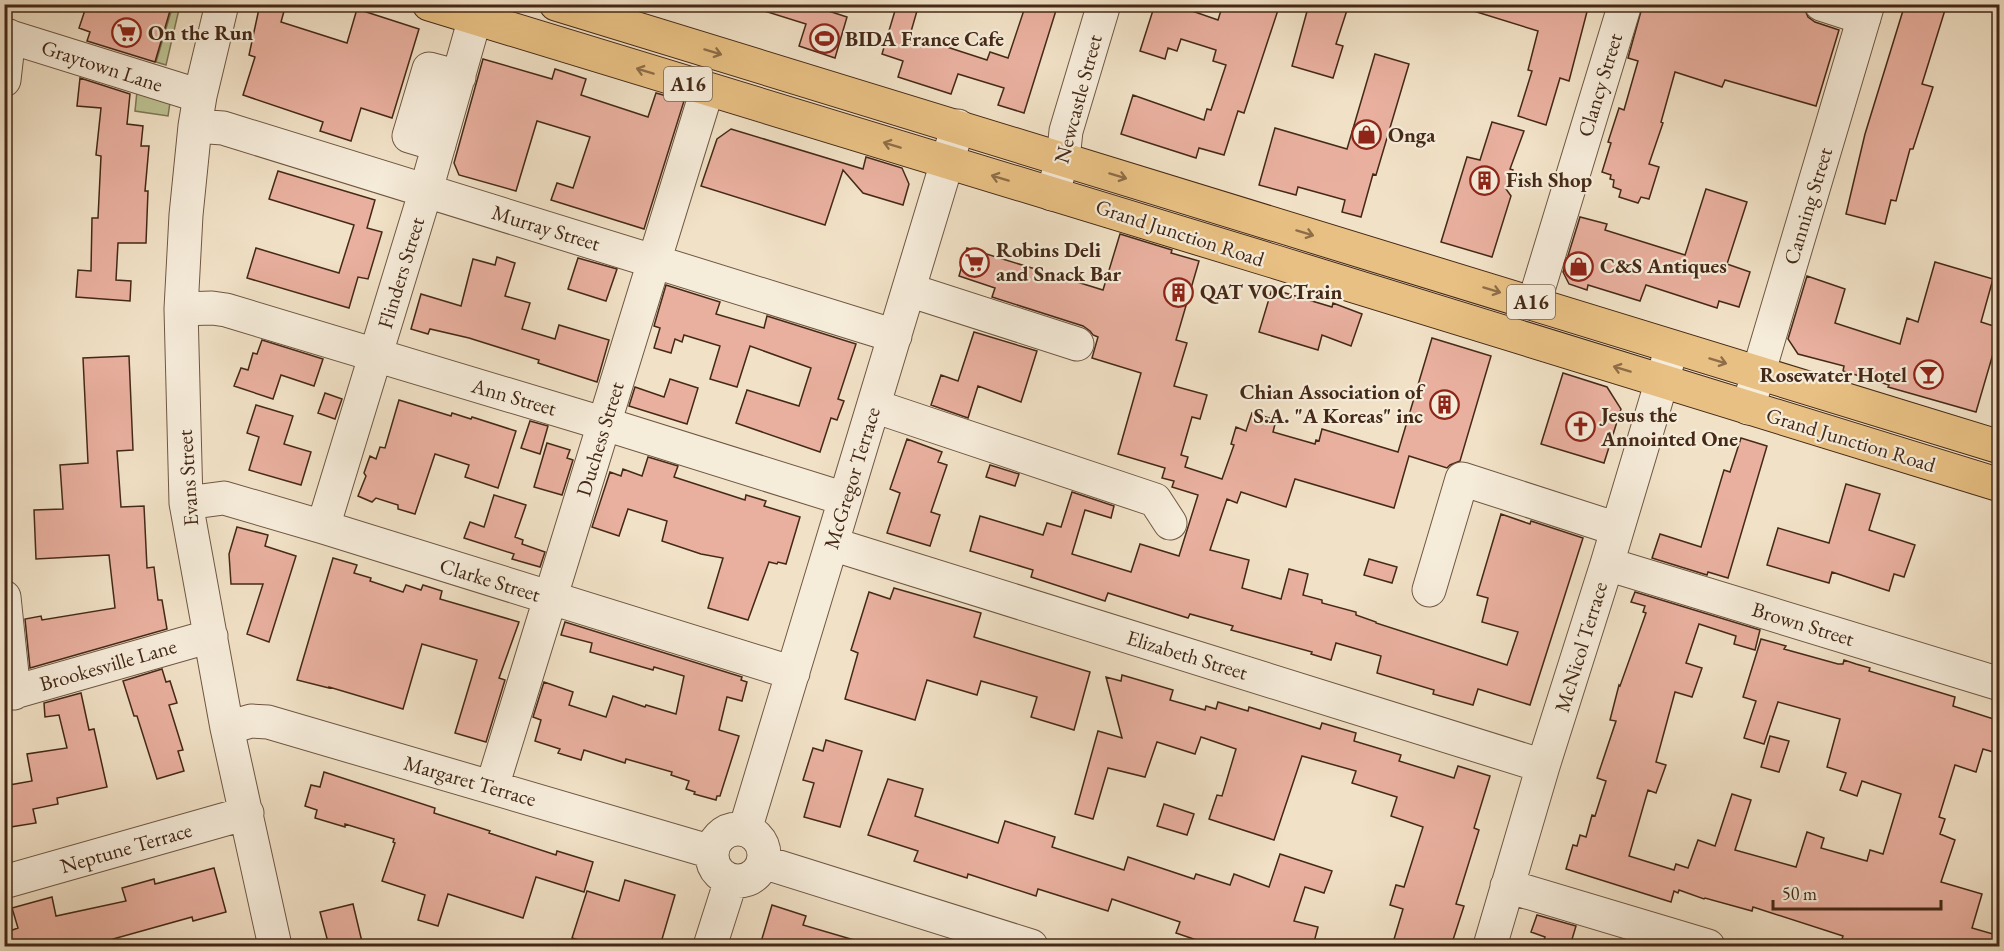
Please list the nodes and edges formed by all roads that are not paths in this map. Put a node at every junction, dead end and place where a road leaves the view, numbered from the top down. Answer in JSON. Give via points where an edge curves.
{"nodes":[{"id":1,"x":222,"y":4,"type":"edge"},
{"id":2,"x":429,"y":4,"type":"edge"},
{"id":3,"x":556,"y":4,"type":"edge"},
{"id":4,"x":1104,"y":4,"type":"edge"},
{"id":5,"x":1625,"y":4,"type":"edge"},
{"id":6,"x":1821,"y":4,"type":"edge"},
{"id":7,"x":1866,"y":11,"type":"edge"},
{"id":8,"x":475,"y":18,"type":"junction"},
{"id":9,"x":7,"y":36,"type":"edge"},
{"id":10,"x":4,"y":80,"type":"edge"},
{"id":11,"x":707,"y":90,"type":"junction"},
{"id":12,"x":197,"y":111,"type":"junction"},
{"id":13,"x":958,"y":126,"type":"junction"},
{"id":14,"x":1063,"y":159,"type":"junction"},
{"id":15,"x":948,"y":162,"type":"junction"},
{"id":16,"x":426,"y":190,"type":"junction"},
{"id":17,"x":1052,"y":194,"type":"junction"},
{"id":18,"x":654,"y":262,"type":"junction"},
{"id":19,"x":909,"y":290,"type":"junction"},
{"id":20,"x":1534,"y":303,"type":"junction"},
{"id":21,"x":181,"y":309,"type":"junction"},
{"id":22,"x":895,"y":336,"type":"junction"},
{"id":23,"x":1077,"y":344,"type":"dead end"},
{"id":24,"x":1672,"y":347,"type":"junction"},
{"id":25,"x":375,"y":356,"type":"junction"},
{"id":26,"x":1758,"y":374,"type":"junction"},
{"id":27,"x":1662,"y":381,"type":"junction"},
{"id":28,"x":874,"y":406,"type":"junction"},
{"id":29,"x":1748,"y":408,"type":"junction"},
{"id":30,"x":605,"y":424,"type":"junction"},
{"id":31,"x":2000,"y":447,"type":"edge"},
{"id":32,"x":2000,"y":485,"type":"edge"},
{"id":33,"x":845,"y":499,"type":"junction"},
{"id":34,"x":186,"y":502,"type":"junction"},
{"id":35,"x":1170,"y":524,"type":"dead end"},
{"id":36,"x":323,"y":527,"type":"junction"},
{"id":37,"x":1617,"y":529,"type":"junction"},
{"id":38,"x":832,"y":544,"type":"junction"},
{"id":39,"x":1607,"y":564,"type":"junction"},
{"id":40,"x":1429,"y":590,"type":"dead end"},
{"id":41,"x":4,"y":597,"type":"edge"},
{"id":42,"x":551,"y":599,"type":"junction"},
{"id":43,"x":211,"y":636,"type":"junction"},
{"id":44,"x":793,"y":673,"type":"junction"},
{"id":45,"x":2000,"y":684,"type":"edge"},
{"id":46,"x":9,"y":694,"type":"edge"},
{"id":47,"x":227,"y":728,"type":"junction"},
{"id":48,"x":1543,"y":766,"type":"junction"},
{"id":49,"x":492,"y":787,"type":"junction"},
{"id":50,"x":247,"y":813,"type":"junction"},
{"id":51,"x":745,"y":830,"type":"junction"},
{"id":52,"x":712,"y":852,"type":"junction"},
{"id":53,"x":763,"y":862,"type":"junction"},
{"id":54,"x":731,"y":880,"type":"junction"},
{"id":55,"x":4,"y":882,"type":"edge"},
{"id":56,"x":1507,"y":886,"type":"junction"},
{"id":57,"x":275,"y":946,"type":"edge"},
{"id":58,"x":710,"y":946,"type":"edge"},
{"id":59,"x":1031,"y":946,"type":"edge"},
{"id":60,"x":1490,"y":946,"type":"edge"},
{"id":61,"x":1708,"y":946,"type":"edge"}],
"edges":[{"from":1,"to":12,"type":"street","name":"Evans Street"},
{"from":2,"to":8,"type":"highway","name":"Grand Junction Road","number":"A16"},
{"from":3,"to":13,"type":"highway","name":"Grand Junction Road","number":"A16","one_way":true},
{"from":4,"to":14,"type":"street","name":"Newcastle Street","via":[[1066,130]]},
{"from":5,"to":20,"type":"street","name":"Clancy Street"},
{"from":6,"to":7,"type":"street"},
{"from":7,"to":26,"type":"street","name":"Canning Street"},
{"from":11,"to":8,"type":"highway","name":"Grand Junction Road","number":"A16","one_way":true},
{"from":8,"to":16,"type":"street","name":"Flinders Street"},
{"from":9,"to":10,"type":"street"},
{"from":9,"to":12,"type":"street","name":"Graytown Lane"},
{"from":15,"to":11,"type":"highway","name":"Grand Junction Road","number":"A16","one_way":true},
{"from":11,"to":18,"type":"street","name":"Duchess Street"},
{"from":12,"to":16,"type":"street","name":"Murray Street","via":[[223,128]]},
{"from":12,"to":21,"type":"street","name":"Evans Street"},
{"from":13,"to":14,"type":"highway","name":"Grand Junction Road","number":"A16"},
{"from":13,"to":15,"type":"street","name":"McGregor Terrace"},
{"from":14,"to":17,"type":"street","name":"Newcastle Street"},
{"from":14,"to":20,"type":"highway","name":"Grand Junction Road","number":"A16","one_way":true},
{"from":17,"to":15,"type":"highway","name":"Grand Junction Road","number":"A16","one_way":true},
{"from":15,"to":19,"type":"street","name":"McGregor Terrace"},
{"from":16,"to":18,"type":"street","name":"Murray Street"},
{"from":16,"to":25,"type":"street","name":"Flinders Street"},
{"from":27,"to":17,"type":"highway","name":"Grand Junction Road","number":"A16","one_way":true},
{"from":18,"to":22,"type":"street","name":"Murray Street"},
{"from":18,"to":30,"type":"street","name":"Duchess Street"},
{"from":19,"to":22,"type":"street","name":"McGregor Terrace"},
{"from":19,"to":23,"type":"street"},
{"from":20,"to":24,"type":"highway","name":"Grand Junction Road","number":"A16"},
{"from":21,"to":25,"type":"street","name":"Ann Street","via":[[226,310]]},
{"from":21,"to":34,"type":"street","name":"Evans Street"},
{"from":22,"to":28,"type":"street","name":"McGregor Terrace"},
{"from":24,"to":26,"type":"highway","name":"Grand Junction Road","number":"A16","one_way":true},
{"from":24,"to":27,"type":"street","name":"McNicol Terrace"},
{"from":25,"to":30,"type":"street","name":"Ann Street"},
{"from":25,"to":36,"type":"street","name":"Flinders Street"},
{"from":26,"to":29,"type":"street","name":"Canning Street"},
{"from":26,"to":31,"type":"highway","name":"Grand Junction Road","number":"A16"},
{"from":27,"to":29,"type":"highway","name":"Grand Junction Road","number":"A16"},
{"from":27,"to":37,"type":"street","name":"McNicol Terrace"},
{"from":28,"to":33,"type":"street","name":"McGregor Terrace"},
{"from":28,"to":35,"type":"street","via":[[1155,500]]},
{"from":29,"to":32,"type":"highway","name":"Grand Junction Road","number":"A16"},
{"from":30,"to":33,"type":"street","name":"Ann Street"},
{"from":30,"to":42,"type":"street","name":"Duchess Street"},
{"from":33,"to":38,"type":"street","name":"McGregor Terrace"},
{"from":34,"to":36,"type":"street","name":"Clarke Street","via":[[224,498]]},
{"from":34,"to":43,"type":"street","name":"Evans Street"},
{"from":36,"to":42,"type":"street","name":"Clarke Street"},
{"from":37,"to":39,"type":"street","name":"McNicol Terrace"},
{"from":37,"to":40,"type":"street","via":[[1462,479]]},
{"from":38,"to":44,"type":"street","name":"McGregor Terrace"},
{"from":38,"to":48,"type":"street","name":"Elizabeth Street"},
{"from":39,"to":45,"type":"street","name":"Brown Street"},
{"from":39,"to":48,"type":"street","name":"McNicol Terrace"},
{"from":41,"to":46,"type":"street"},
{"from":42,"to":44,"type":"street","name":"Clarke Street"},
{"from":42,"to":49,"type":"street","name":"Duchess Street"},
{"from":43,"to":46,"type":"street","name":"Brookesville Lane"},
{"from":43,"to":47,"type":"street","name":"Evans Street"},
{"from":44,"to":51,"type":"street","name":"McGregor Terrace"},
{"from":47,"to":49,"type":"street","name":"Margaret Terrace","via":[[251,721],[268,722]]},
{"from":47,"to":50,"type":"street","name":"Evans Street"},
{"from":48,"to":56,"type":"street","name":"McNicol Terrace"},
{"from":49,"to":52,"type":"street","name":"Margaret Terrace"},
{"from":50,"to":55,"type":"street","name":"Neptune Terrace"},
{"from":50,"to":57,"type":"street","name":"Evans Street"},
{"from":51,"to":52,"type":"street","via":[[736,828],[720,836]]},
{"from":51,"to":53,"type":"street","via":[[759,839]]},
{"from":52,"to":54,"type":"street","via":[[716,869]]},
{"from":53,"to":54,"type":"street","via":[[747,879]]},
{"from":53,"to":59,"type":"street"},
{"from":54,"to":58,"type":"street"},
{"from":56,"to":60,"type":"street","name":"McNicol Terrace"},
{"from":56,"to":61,"type":"street"}]}
